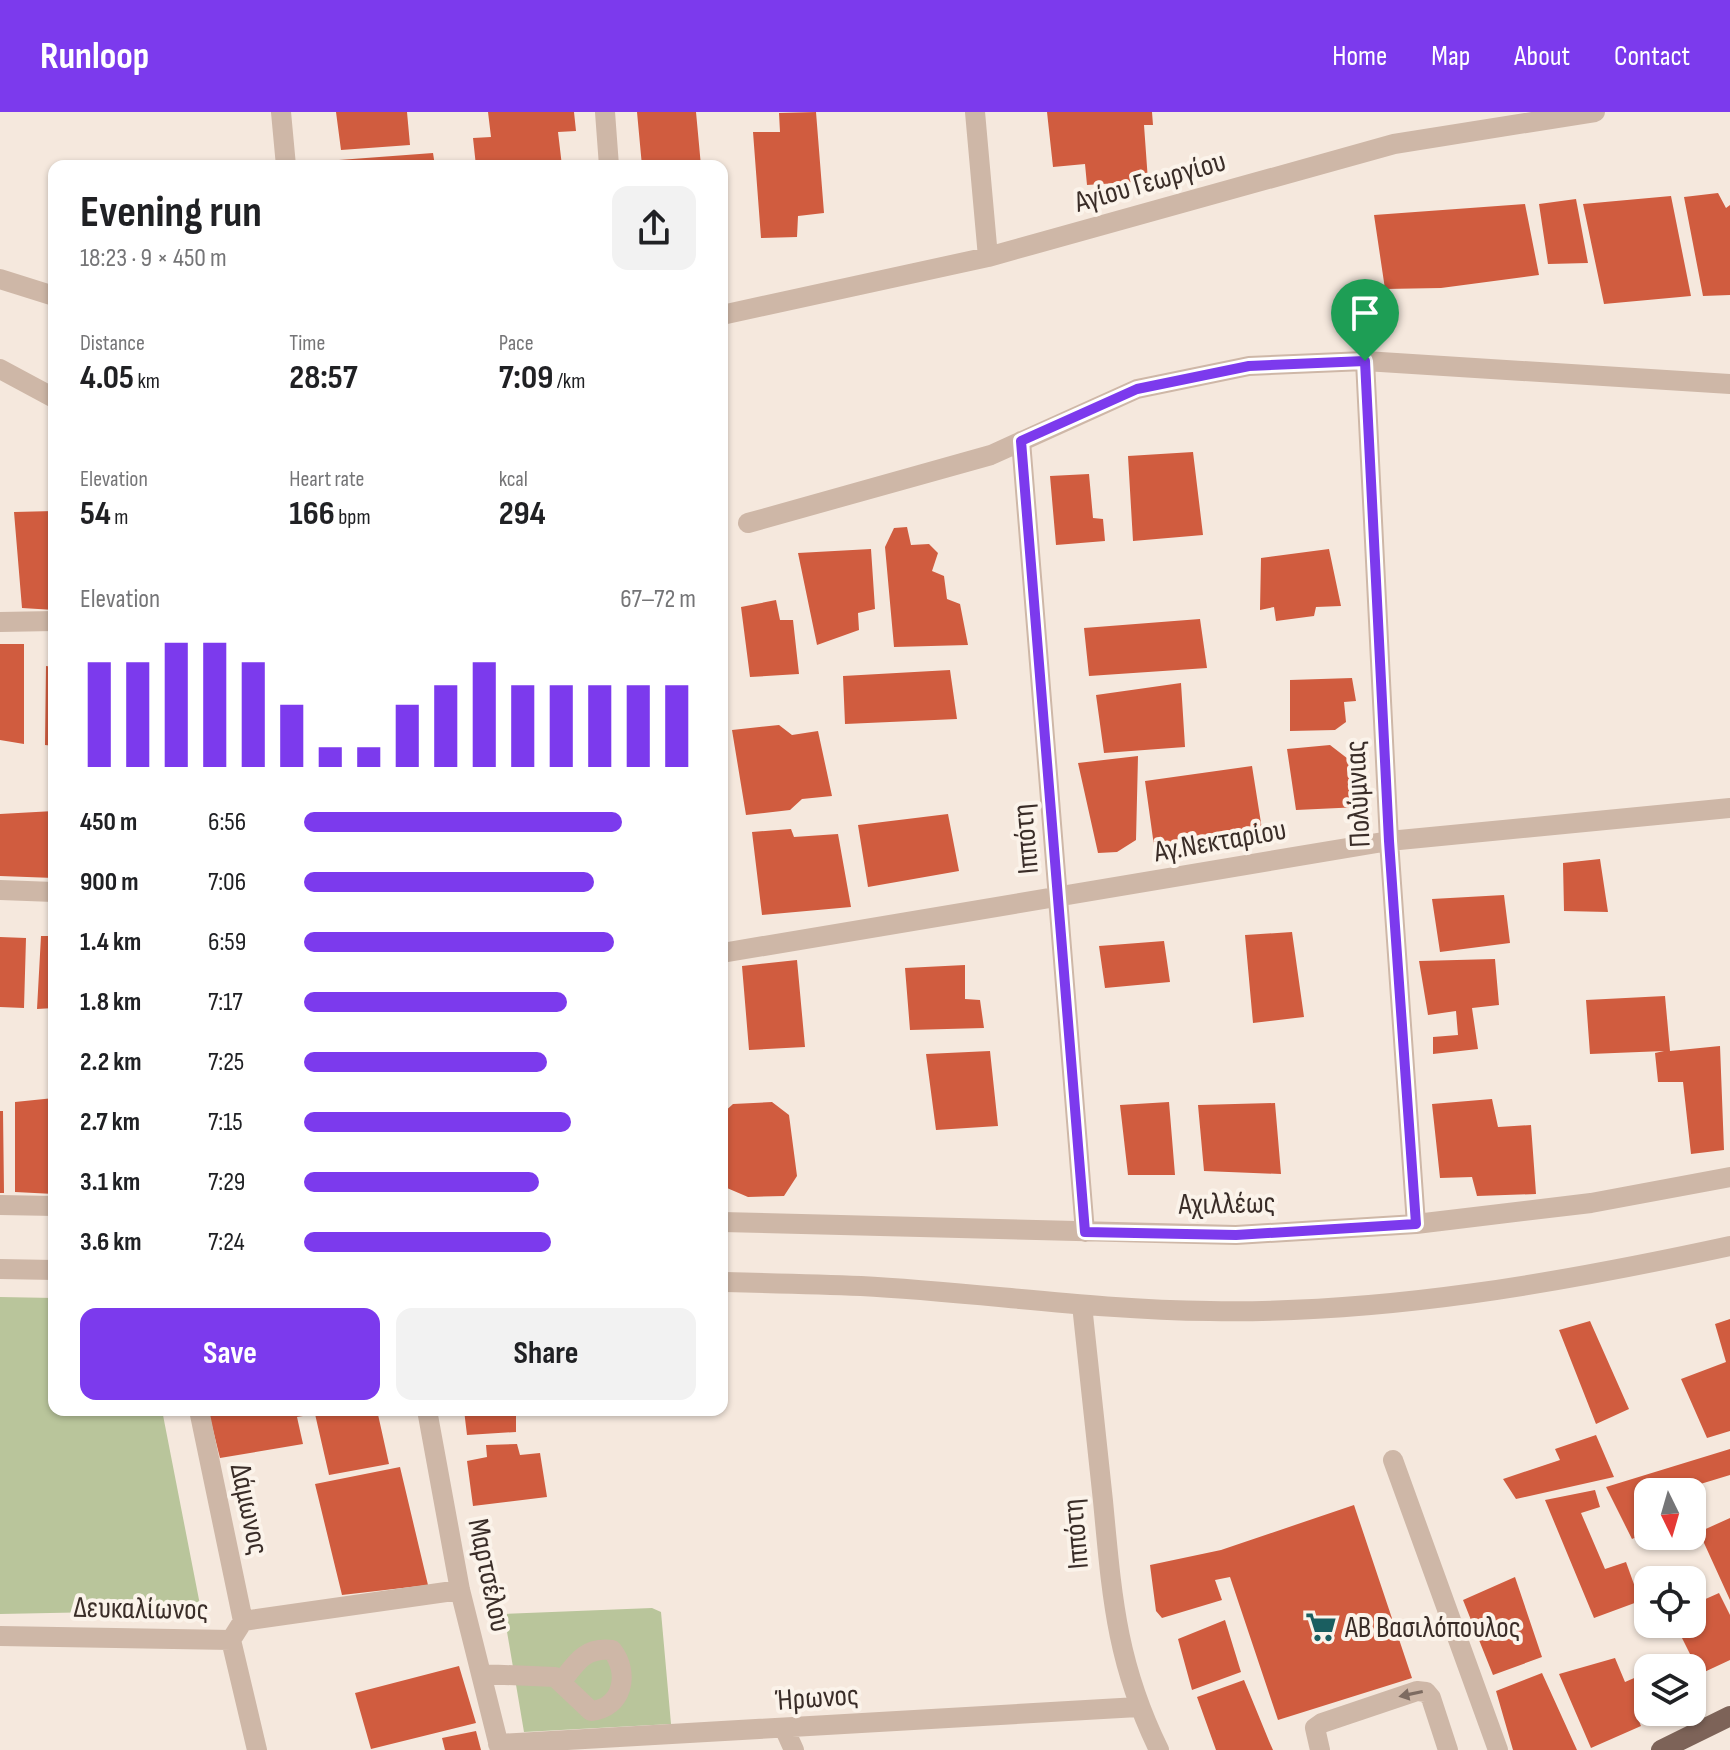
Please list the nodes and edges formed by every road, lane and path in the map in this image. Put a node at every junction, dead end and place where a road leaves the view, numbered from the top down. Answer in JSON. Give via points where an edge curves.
{"nodes":[{"id":1,"x":281,"y":112,"type":"edge"},
{"id":2,"x":605,"y":112,"type":"edge"},
{"id":3,"x":975,"y":112,"type":"edge"},
{"id":4,"x":1595,"y":112,"type":"edge"},
{"id":5,"x":285,"y":160,"type":"edge"},
{"id":6,"x":609,"y":160,"type":"edge"},
{"id":7,"x":988,"y":257,"type":"junction"},
{"id":8,"x":0,"y":279,"type":"edge"},
{"id":9,"x":48,"y":294,"type":"edge"},
{"id":10,"x":728,"y":314,"type":"edge"},
{"id":11,"x":1365,"y":361,"type":"junction"},
{"id":12,"x":0,"y":369,"type":"edge"},
{"id":13,"x":1730,"y":384,"type":"edge"},
{"id":14,"x":48,"y":395,"type":"edge"},
{"id":15,"x":1021,"y":441,"type":"junction"},
{"id":16,"x":748,"y":523,"type":"dead end"},
{"id":17,"x":48,"y":621,"type":"edge"},
{"id":18,"x":0,"y":622,"type":"edge"},
{"id":19,"x":1730,"y":808,"type":"edge"},
{"id":20,"x":1389,"y":841,"type":"junction"},
{"id":21,"x":0,"y":890,"type":"edge"},
{"id":22,"x":48,"y":892,"type":"edge"},
{"id":23,"x":1060,"y":897,"type":"junction"},
{"id":24,"x":728,"y":951,"type":"edge"},
{"id":25,"x":1730,"y":1177,"type":"edge"},
{"id":26,"x":0,"y":1205,"type":"edge"},
{"id":27,"x":48,"y":1206,"type":"edge"},
{"id":28,"x":728,"y":1222,"type":"edge"},
{"id":29,"x":1416,"y":1224,"type":"junction"},
{"id":30,"x":1085,"y":1232,"type":"junction"},
{"id":31,"x":1730,"y":1246,"type":"edge"},
{"id":32,"x":0,"y":1269,"type":"edge"},
{"id":33,"x":48,"y":1270,"type":"edge"},
{"id":34,"x":728,"y":1282,"type":"edge"},
{"id":35,"x":1082,"y":1305,"type":"junction"},
{"id":36,"x":200,"y":1416,"type":"edge"},
{"id":37,"x":428,"y":1416,"type":"edge"},
{"id":38,"x":1393,"y":1460,"type":"dead end"},
{"id":39,"x":460,"y":1590,"type":"junction"},
{"id":40,"x":243,"y":1621,"type":"junction"},
{"id":41,"x":0,"y":1636,"type":"edge"},
{"id":42,"x":231,"y":1640,"type":"junction"},
{"id":43,"x":481,"y":1674,"type":"junction"},
{"id":44,"x":562,"y":1681,"type":"dead end"},
{"id":45,"x":1138,"y":1707,"type":"junction"},
{"id":46,"x":1730,"y":1716,"type":"edge"},
{"id":47,"x":785,"y":1730,"type":"junction"},
{"id":48,"x":499,"y":1747,"type":"edge"},
{"id":49,"x":257,"y":1750,"type":"edge"},
{"id":50,"x":794,"y":1750,"type":"edge"},
{"id":51,"x":1159,"y":1750,"type":"edge"},
{"id":52,"x":1320,"y":1750,"type":"edge"},
{"id":53,"x":1448,"y":1750,"type":"edge"},
{"id":54,"x":1498,"y":1750,"type":"edge"},
{"id":55,"x":1661,"y":1750,"type":"edge"}],
"edges":[{"from":1,"to":5,"type":"street"},
{"from":2,"to":6,"type":"street"},
{"from":3,"to":7,"type":"street"},
{"from":4,"to":7,"type":"street","name":"Αγίου Γεωργίου","via":[[1394,144]]},
{"from":7,"to":10,"type":"street","name":"Αγίου Γεωργίου"},
{"from":8,"to":9,"type":"street"},
{"from":11,"to":13,"type":"street"},
{"from":11,"to":15,"type":"street","via":[[1249,366],[1137,389]]},
{"from":11,"to":20,"type":"street","name":"Πολύμνιας"},
{"from":12,"to":14,"type":"street"},
{"from":15,"to":16,"type":"street","via":[[991,455]]},
{"from":15,"to":23,"type":"street","name":"Ιππότη"},
{"from":17,"to":18,"type":"street"},
{"from":19,"to":20,"type":"street","name":"Αγ.Νεκταρίου"},
{"from":20,"to":23,"type":"street","name":"Αγ.Νεκταρίου"},
{"from":20,"to":29,"type":"street","name":"Πολύμνιας"},
{"from":21,"to":22,"type":"street"},
{"from":23,"to":24,"type":"street","name":"Αγ.Νεκταρίου"},
{"from":23,"to":30,"type":"street","name":"Ιππότη"},
{"from":25,"to":29,"type":"street","name":"Αχιλλέως","via":[[1591,1203]]},
{"from":26,"to":27,"type":"street"},
{"from":28,"to":30,"type":"street","name":"Αχιλλέως"},
{"from":29,"to":30,"type":"street","name":"Αχιλλέως","via":[[1236,1235]]},
{"from":31,"to":35,"type":"street","via":[[1623,1270],[1426,1300],[1211,1312]]},
{"from":32,"to":33,"type":"street"},
{"from":34,"to":35,"type":"street","via":[[862,1286]]},
{"from":35,"to":45,"type":"street","name":"Ιππότη","via":[[1109,1580],[1121,1653]]},
{"from":36,"to":40,"type":"street","name":"Δάμωνος"},
{"from":37,"to":39,"type":"street","name":"Μαρτσέλου"},
{"from":38,"to":54,"type":"street"},
{"from":39,"to":40,"type":"street","name":"Δευκαλίωνος"},
{"from":39,"to":43,"type":"street","name":"Μαρτσέλου"},
{"from":40,"to":42,"type":"street","name":"Δευκαλίωνος"},
{"from":41,"to":42,"type":"street","name":"Δευκαλίωνος"},
{"from":42,"to":49,"type":"street"},
{"from":43,"to":44,"type":"street"},
{"from":43,"to":48,"type":"street","name":"Μαρτσέλου"},
{"from":45,"to":47,"type":"street","name":"Ήρωνος"},
{"from":45,"to":51,"type":"street","name":"Ιππότη"},
{"from":46,"to":55,"type":"main road"},
{"from":47,"to":48,"type":"street","name":"Ήρωνος"},
{"from":47,"to":50,"type":"street"},
{"from":53,"to":52,"type":"street","one_way":true,"via":[[1431,1698],[1417,1691],[1322,1723],[1315,1728]]}]}
